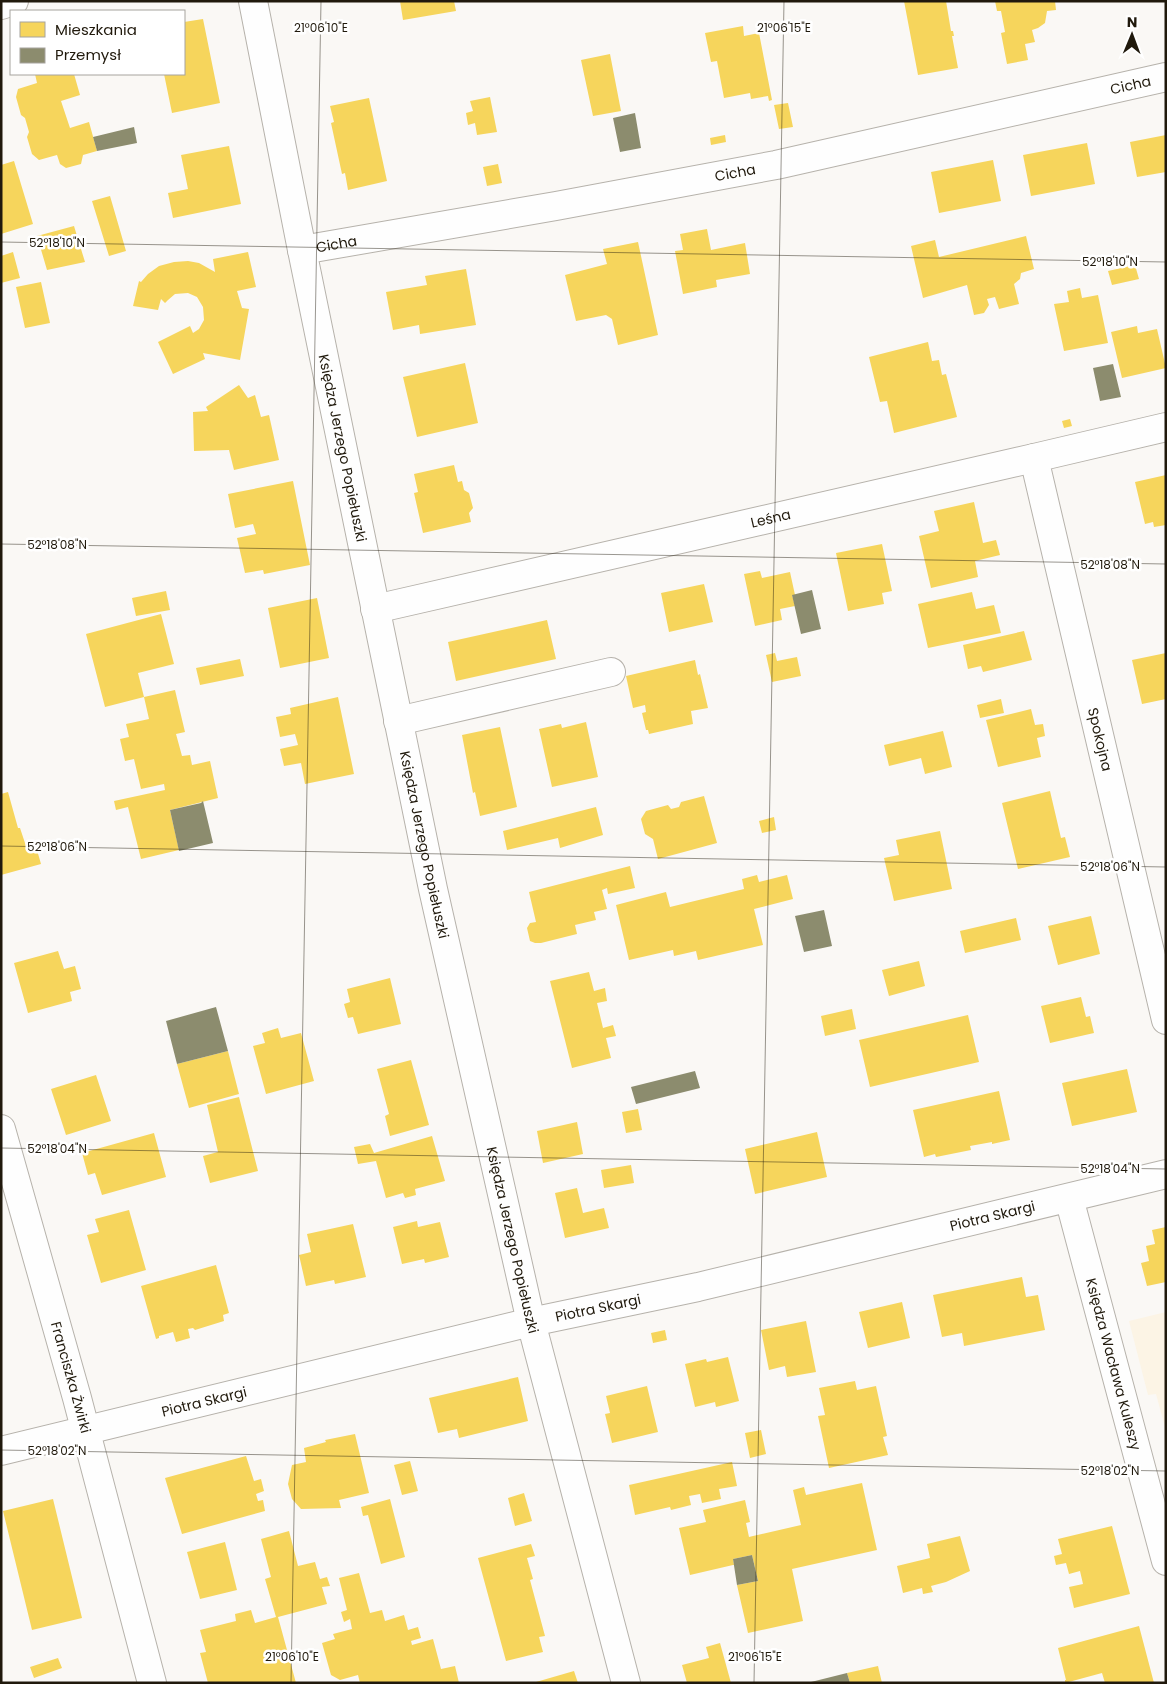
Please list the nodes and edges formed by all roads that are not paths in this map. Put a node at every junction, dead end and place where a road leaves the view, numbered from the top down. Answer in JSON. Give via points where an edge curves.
{"nodes":[{"id":1,"x":14,"y":1,"type":"edge"},
{"id":2,"x":253,"y":1,"type":"edge"},
{"id":3,"x":1,"y":5,"type":"edge"},
{"id":4,"x":1166,"y":77,"type":"edge"},
{"id":5,"x":302,"y":250,"type":"junction"},
{"id":6,"x":1166,"y":427,"type":"edge"},
{"id":7,"x":1034,"y":458,"type":"junction"},
{"id":8,"x":375,"y":610,"type":"junction"},
{"id":9,"x":611,"y":672,"type":"dead end"},
{"id":10,"x":398,"y":721,"type":"junction"},
{"id":11,"x":1166,"y":1020,"type":"edge"},
{"id":12,"x":1,"y":1129,"type":"edge"},
{"id":13,"x":1166,"y":1174,"type":"edge"},
{"id":14,"x":1069,"y":1198,"type":"junction"},
{"id":15,"x":531,"y":1322,"type":"junction"},
{"id":16,"x":86,"y":1432,"type":"junction"},
{"id":17,"x":1,"y":1451,"type":"edge"},
{"id":18,"x":1166,"y":1562,"type":"edge"},
{"id":19,"x":152,"y":1683,"type":"edge"},
{"id":20,"x":626,"y":1683,"type":"edge"}],
"edges":[{"from":1,"to":3,"type":"street"},
{"from":2,"to":5,"type":"street","name":"Księdza Jerzego Popiełuszki"},
{"from":4,"to":5,"type":"street","name":"Cicha","via":[[776,164]]},
{"from":5,"to":8,"type":"street","name":"Księdza Jerzego Popiełuszki"},
{"from":6,"to":7,"type":"street","name":"Leśna"},
{"from":7,"to":8,"type":"street","name":"Leśna"},
{"from":7,"to":11,"type":"street","name":"Spokojna"},
{"from":8,"to":10,"type":"street","name":"Księdza Jerzego Popiełuszki"},
{"from":9,"to":10,"type":"street"},
{"from":10,"to":15,"type":"street","name":"Księdza Jerzego Popiełuszki"},
{"from":12,"to":16,"type":"street","name":"Franciszka Żwirki"},
{"from":13,"to":14,"type":"street","name":"Piotra Skargi"},
{"from":14,"to":15,"type":"street","name":"Piotra Skargi","via":[[698,1287]]},
{"from":14,"to":18,"type":"street","name":"Księdza Wacława Kuleszy"},
{"from":15,"to":16,"type":"street","name":"Piotra Skargi"},
{"from":15,"to":20,"type":"street","name":"Księdza Jerzego Popiełuszki"},
{"from":16,"to":17,"type":"street","name":"Piotra Skargi"},
{"from":16,"to":19,"type":"street","name":"Franciszka Żwirki"}]}
